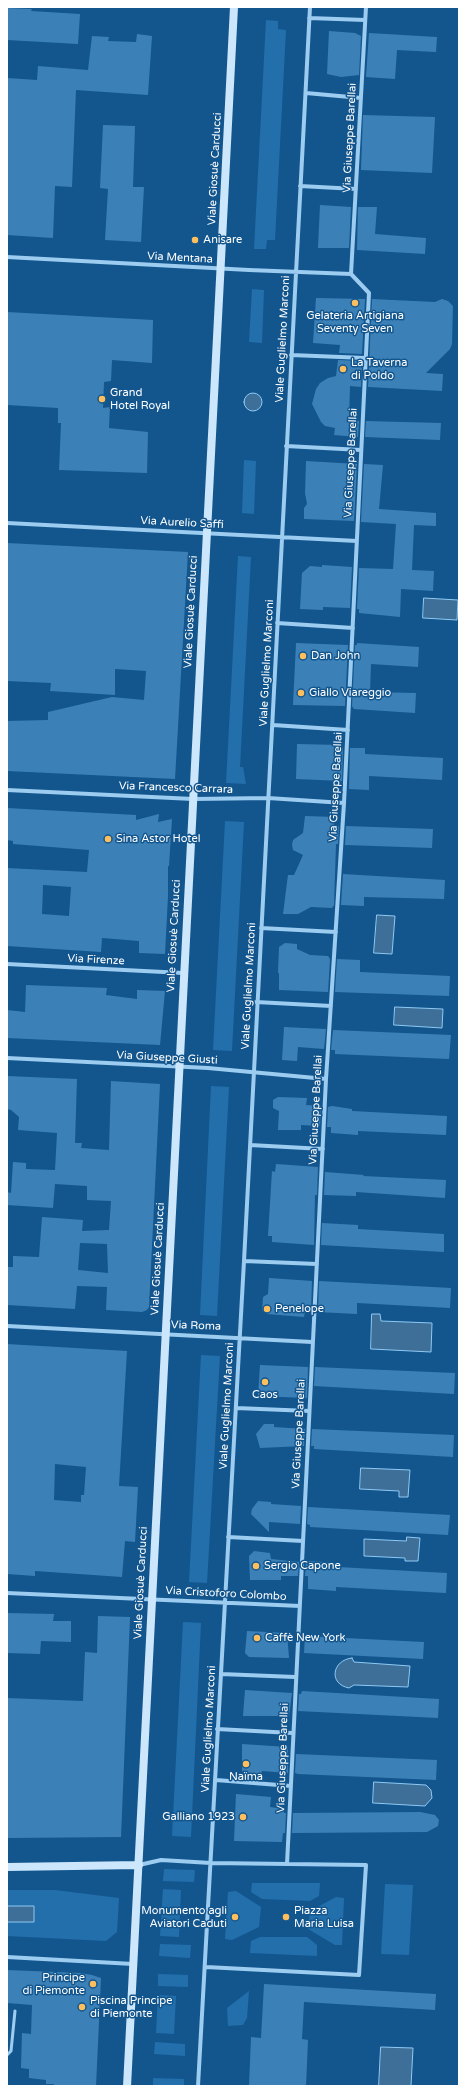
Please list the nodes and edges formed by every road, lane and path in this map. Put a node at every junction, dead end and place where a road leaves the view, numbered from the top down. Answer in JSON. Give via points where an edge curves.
{"nodes":[{"id":1,"x":234,"y":7,"type":"edge"},
{"id":2,"x":310,"y":7,"type":"edge"},
{"id":3,"x":366,"y":7,"type":"edge"},
{"id":4,"x":309,"y":18,"type":"junction"},
{"id":5,"x":365,"y":20,"type":"junction"},
{"id":6,"x":306,"y":93,"type":"junction"},
{"id":7,"x":361,"y":98,"type":"junction"},
{"id":8,"x":300,"y":186,"type":"junction"},
{"id":9,"x":356,"y":189,"type":"junction"},
{"id":10,"x":7,"y":257,"type":"edge"},
{"id":11,"x":221,"y":269,"type":"junction"},
{"id":12,"x":295,"y":270,"type":"junction"},
{"id":13,"x":351,"y":274,"type":"junction"},
{"id":14,"x":291,"y":355,"type":"junction"},
{"id":15,"x":366,"y":358,"type":"junction"},
{"id":16,"x":286,"y":446,"type":"junction"},
{"id":17,"x":361,"y":450,"type":"junction"},
{"id":18,"x":7,"y":523,"type":"edge"},
{"id":19,"x":207,"y":533,"type":"junction"},
{"id":20,"x":282,"y":538,"type":"junction"},
{"id":21,"x":357,"y":541,"type":"junction"},
{"id":22,"x":277,"y":623,"type":"junction"},
{"id":23,"x":353,"y":628,"type":"junction"},
{"id":24,"x":273,"y":725,"type":"junction"},
{"id":25,"x":348,"y":730,"type":"junction"},
{"id":26,"x":7,"y":790,"type":"edge"},
{"id":27,"x":268,"y":798,"type":"junction"},
{"id":28,"x":193,"y":799,"type":"junction"},
{"id":29,"x":344,"y":804,"type":"junction"},
{"id":30,"x":261,"y":928,"type":"junction"},
{"id":31,"x":336,"y":932,"type":"junction"},
{"id":32,"x":7,"y":964,"type":"edge"},
{"id":33,"x":183,"y":973,"type":"junction"},
{"id":34,"x":256,"y":1002,"type":"junction"},
{"id":35,"x":331,"y":1006,"type":"junction"},
{"id":36,"x":7,"y":1058,"type":"edge"},
{"id":37,"x":179,"y":1068,"type":"junction"},
{"id":38,"x":253,"y":1072,"type":"junction"},
{"id":39,"x":326,"y":1079,"type":"junction"},
{"id":40,"x":250,"y":1145,"type":"junction"},
{"id":41,"x":323,"y":1149,"type":"junction"},
{"id":42,"x":244,"y":1260,"type":"junction"},
{"id":43,"x":317,"y":1264,"type":"junction"},
{"id":44,"x":7,"y":1326,"type":"edge"},
{"id":45,"x":165,"y":1334,"type":"junction"},
{"id":46,"x":239,"y":1337,"type":"junction"},
{"id":47,"x":312,"y":1342,"type":"junction"},
{"id":48,"x":236,"y":1408,"type":"junction"},
{"id":49,"x":309,"y":1411,"type":"junction"},
{"id":50,"x":228,"y":1537,"type":"junction"},
{"id":51,"x":303,"y":1541,"type":"junction"},
{"id":52,"x":7,"y":1593,"type":"edge"},
{"id":53,"x":152,"y":1600,"type":"junction"},
{"id":54,"x":224,"y":1603,"type":"junction"},
{"id":55,"x":300,"y":1606,"type":"junction"},
{"id":56,"x":221,"y":1674,"type":"junction"},
{"id":57,"x":295,"y":1677,"type":"junction"},
{"id":58,"x":217,"y":1729,"type":"junction"},
{"id":59,"x":292,"y":1733,"type":"junction"},
{"id":60,"x":216,"y":1780,"type":"junction"},
{"id":61,"x":291,"y":1786,"type":"junction"},
{"id":62,"x":211,"y":1863,"type":"junction"},
{"id":63,"x":287,"y":1864,"type":"junction"},
{"id":64,"x":139,"y":1865,"type":"junction"},
{"id":65,"x":7,"y":1867,"type":"edge"},
{"id":66,"x":7,"y":1957,"type":"edge"},
{"id":67,"x":133,"y":1964,"type":"junction"},
{"id":68,"x":206,"y":1967,"type":"junction"},
{"id":69,"x":15,"y":2011,"type":"dead end"},
{"id":70,"x":7,"y":2055,"type":"edge"},
{"id":71,"x":127,"y":2086,"type":"edge"},
{"id":72,"x":198,"y":2086,"type":"edge"}],
"edges":[{"from":1,"to":11,"type":"street","name":"Viale Giosuè Carducci"},
{"from":2,"to":4,"type":"street","name":"Viale Guglielmo Marconi"},
{"from":3,"to":5,"type":"street","name":"Via Giuseppe Barellai"},
{"from":4,"to":5,"type":"street"},
{"from":4,"to":6,"type":"street","name":"Viale Guglielmo Marconi"},
{"from":5,"to":7,"type":"street","name":"Via Giuseppe Barellai"},
{"from":6,"to":7,"type":"street"},
{"from":6,"to":8,"type":"street","name":"Viale Guglielmo Marconi"},
{"from":7,"to":9,"type":"street","name":"Via Giuseppe Barellai"},
{"from":8,"to":9,"type":"street"},
{"from":8,"to":12,"type":"street","name":"Viale Guglielmo Marconi"},
{"from":9,"to":13,"type":"street","name":"Via Giuseppe Barellai"},
{"from":10,"to":11,"type":"street","name":"Via Mentana"},
{"from":11,"to":12,"type":"street","name":"Via Mentana"},
{"from":11,"to":19,"type":"street","name":"Viale Giosuè Carducci"},
{"from":12,"to":13,"type":"street","name":"Via Mentana"},
{"from":12,"to":14,"type":"street","name":"Viale Guglielmo Marconi"},
{"from":13,"to":15,"type":"street","name":"Via Giuseppe Barellai","via":[[369,293]]},
{"from":14,"to":15,"type":"street"},
{"from":14,"to":16,"type":"street","name":"Viale Guglielmo Marconi"},
{"from":15,"to":17,"type":"street","name":"Via Giuseppe Barellai"},
{"from":16,"to":17,"type":"street"},
{"from":16,"to":20,"type":"street","name":"Viale Guglielmo Marconi"},
{"from":17,"to":21,"type":"street","name":"Via Giuseppe Barellai"},
{"from":18,"to":19,"type":"street","name":"Via Aurelio Saffi"},
{"from":19,"to":20,"type":"street","name":"Via Aurelio Saffi"},
{"from":19,"to":28,"type":"street","name":"Viale Giosuè Carducci"},
{"from":20,"to":21,"type":"street","name":"Via Aurelio Saffi"},
{"from":20,"to":22,"type":"street","name":"Viale Guglielmo Marconi"},
{"from":21,"to":23,"type":"street","name":"Via Giuseppe Barellai"},
{"from":22,"to":23,"type":"street"},
{"from":22,"to":24,"type":"street","name":"Viale Guglielmo Marconi"},
{"from":23,"to":25,"type":"street","name":"Via Giuseppe Barellai"},
{"from":24,"to":25,"type":"street"},
{"from":24,"to":27,"type":"street","name":"Viale Guglielmo Marconi"},
{"from":25,"to":29,"type":"street","name":"Via Giuseppe Barellai"},
{"from":26,"to":28,"type":"street","name":"Via Francesco Carrara"},
{"from":27,"to":28,"type":"street","name":"Via Francesco Carrara"},
{"from":27,"to":29,"type":"street","name":"Via Francesco Carrara"},
{"from":27,"to":30,"type":"street","name":"Viale Guglielmo Marconi"},
{"from":28,"to":33,"type":"street","name":"Viale Giosuè Carducci"},
{"from":29,"to":31,"type":"street","name":"Via Giuseppe Barellai"},
{"from":30,"to":31,"type":"street"},
{"from":30,"to":34,"type":"street","name":"Viale Guglielmo Marconi"},
{"from":31,"to":35,"type":"street","name":"Via Giuseppe Barellai"},
{"from":32,"to":33,"type":"street","name":"Via Firenze"},
{"from":33,"to":37,"type":"street","name":"Viale Giosuè Carducci"},
{"from":34,"to":35,"type":"street"},
{"from":34,"to":38,"type":"street","name":"Viale Guglielmo Marconi"},
{"from":35,"to":39,"type":"street","name":"Via Giuseppe Barellai"},
{"from":36,"to":37,"type":"street","name":"Via Giuseppe Giusti"},
{"from":37,"to":38,"type":"street","name":"Via Giuseppe Giusti"},
{"from":37,"to":45,"type":"street","name":"Viale Giosuè Carducci"},
{"from":38,"to":39,"type":"street","name":"Via Giuseppe Giusti"},
{"from":38,"to":40,"type":"street","name":"Viale Guglielmo Marconi"},
{"from":39,"to":41,"type":"street","name":"Via Giuseppe Barellai"},
{"from":40,"to":41,"type":"street"},
{"from":40,"to":42,"type":"street","name":"Viale Guglielmo Marconi"},
{"from":41,"to":43,"type":"street","name":"Via Giuseppe Barellai"},
{"from":42,"to":43,"type":"street"},
{"from":42,"to":46,"type":"street","name":"Viale Guglielmo Marconi"},
{"from":43,"to":47,"type":"street","name":"Via Giuseppe Barellai"},
{"from":44,"to":45,"type":"street","name":"Via Roma"},
{"from":45,"to":46,"type":"street","name":"Via Roma"},
{"from":45,"to":53,"type":"street","name":"Viale Giosuè Carducci"},
{"from":46,"to":47,"type":"street","name":"Via Roma"},
{"from":46,"to":48,"type":"street","name":"Viale Guglielmo Marconi"},
{"from":47,"to":49,"type":"street","name":"Via Giuseppe Barellai"},
{"from":48,"to":49,"type":"street"},
{"from":48,"to":50,"type":"street","name":"Viale Guglielmo Marconi"},
{"from":49,"to":51,"type":"street","name":"Via Giuseppe Barellai"},
{"from":50,"to":51,"type":"street"},
{"from":50,"to":54,"type":"street","name":"Viale Guglielmo Marconi"},
{"from":51,"to":55,"type":"street","name":"Via Giuseppe Barellai"},
{"from":52,"to":53,"type":"street","name":"Via Cristoforo Colombo"},
{"from":53,"to":54,"type":"street","name":"Via Cristoforo Colombo"},
{"from":53,"to":64,"type":"street","name":"Viale Giosuè Carducci"},
{"from":54,"to":55,"type":"street","name":"Via Cristoforo Colombo"},
{"from":54,"to":56,"type":"street","name":"Viale Guglielmo Marconi"},
{"from":55,"to":57,"type":"street","name":"Via Giuseppe Barellai"},
{"from":56,"to":57,"type":"street"},
{"from":56,"to":58,"type":"street","name":"Viale Guglielmo Marconi"},
{"from":57,"to":59,"type":"street","name":"Via Giuseppe Barellai"},
{"from":58,"to":59,"type":"street"},
{"from":58,"to":60,"type":"street","name":"Viale Guglielmo Marconi"},
{"from":59,"to":61,"type":"street","name":"Via Giuseppe Barellai"},
{"from":60,"to":61,"type":"street"},
{"from":60,"to":62,"type":"street","name":"Viale Guglielmo Marconi"},
{"from":61,"to":63,"type":"street","name":"Via Giuseppe Barellai"},
{"from":62,"to":63,"type":"street"},
{"from":62,"to":64,"type":"street","via":[[161,1860]]},
{"from":62,"to":68,"type":"street","name":"Viale Guglielmo Marconi"},
{"from":63,"to":68,"type":"street","via":[[366,1865],[359,1975]]},
{"from":64,"to":65,"type":"street"},
{"from":64,"to":67,"type":"street","name":"Viale Giosuè Carducci"},
{"from":66,"to":67,"type":"street"},
{"from":67,"to":71,"type":"street","name":"Viale Giosuè Carducci"},
{"from":68,"to":72,"type":"street","name":"Viale Guglielmo Marconi"},
{"from":69,"to":70,"type":"lane","via":[[11,2051]]}]}
